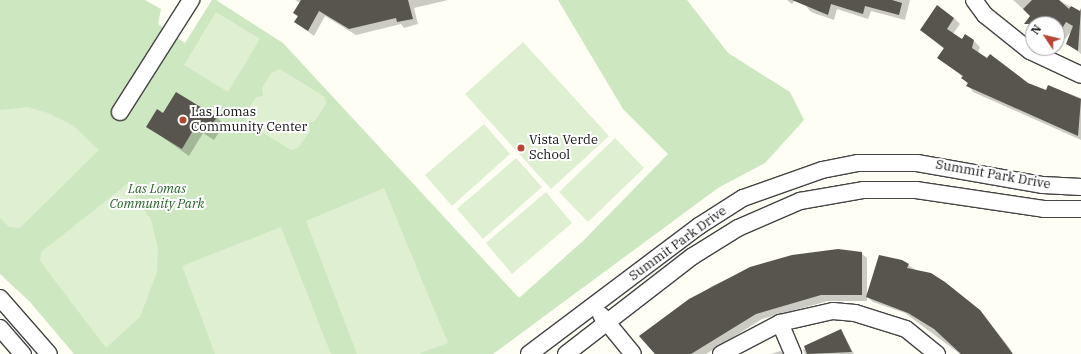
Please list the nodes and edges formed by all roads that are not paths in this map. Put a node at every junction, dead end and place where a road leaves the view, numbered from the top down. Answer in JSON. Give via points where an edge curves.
{"nodes":[{"id":1,"x":974,"y":0,"type":"edge"},
{"id":2,"x":188,"y":1,"type":"edge"},
{"id":3,"x":1081,"y":75,"type":"edge"},
{"id":4,"x":120,"y":112,"type":"dead end"},
{"id":5,"x":1081,"y":187,"type":"edge"},
{"id":6,"x":1081,"y":209,"type":"edge"},
{"id":7,"x":0,"y":298,"type":"edge"},
{"id":8,"x":594,"y":306,"type":"junction"},
{"id":9,"x":608,"y":323,"type":"junction"},
{"id":10,"x":780,"y":323,"type":"junction"},
{"id":11,"x":0,"y":328,"type":"edge"},
{"id":12,"x":23,"y":354,"type":"edge"},
{"id":13,"x":49,"y":354,"type":"edge"},
{"id":14,"x":529,"y":354,"type":"edge"},
{"id":15,"x":566,"y":354,"type":"edge"},
{"id":16,"x":633,"y":354,"type":"edge"},
{"id":17,"x":721,"y":354,"type":"edge"},
{"id":18,"x":793,"y":354,"type":"edge"},
{"id":19,"x":937,"y":354,"type":"edge"}],
"edges":[{"from":1,"to":3,"type":"street","via":[[985,16],[1030,51]]},
{"from":2,"to":4,"type":"street"},
{"from":5,"to":8,"type":"street","name":"Summit Park Drive","via":[[1043,185],[917,163],[858,163],[822,170],[743,198],[699,226]]},
{"from":6,"to":9,"type":"street","name":"Summit Park Drive","via":[[1044,209],[916,190],[864,190],[800,201],[738,228],[693,256]]},
{"from":7,"to":13,"type":"street"},
{"from":8,"to":9,"type":"street"},
{"from":8,"to":14,"type":"street","name":"Summit Park Drive"},
{"from":9,"to":15,"type":"street","name":"Summit Park Drive"},
{"from":9,"to":16,"type":"street"},
{"from":10,"to":17,"type":"street"},
{"from":10,"to":18,"type":"street"},
{"from":10,"to":19,"type":"street","via":[[833,311],[856,313],[906,329]]},
{"from":11,"to":12,"type":"street"}]}
